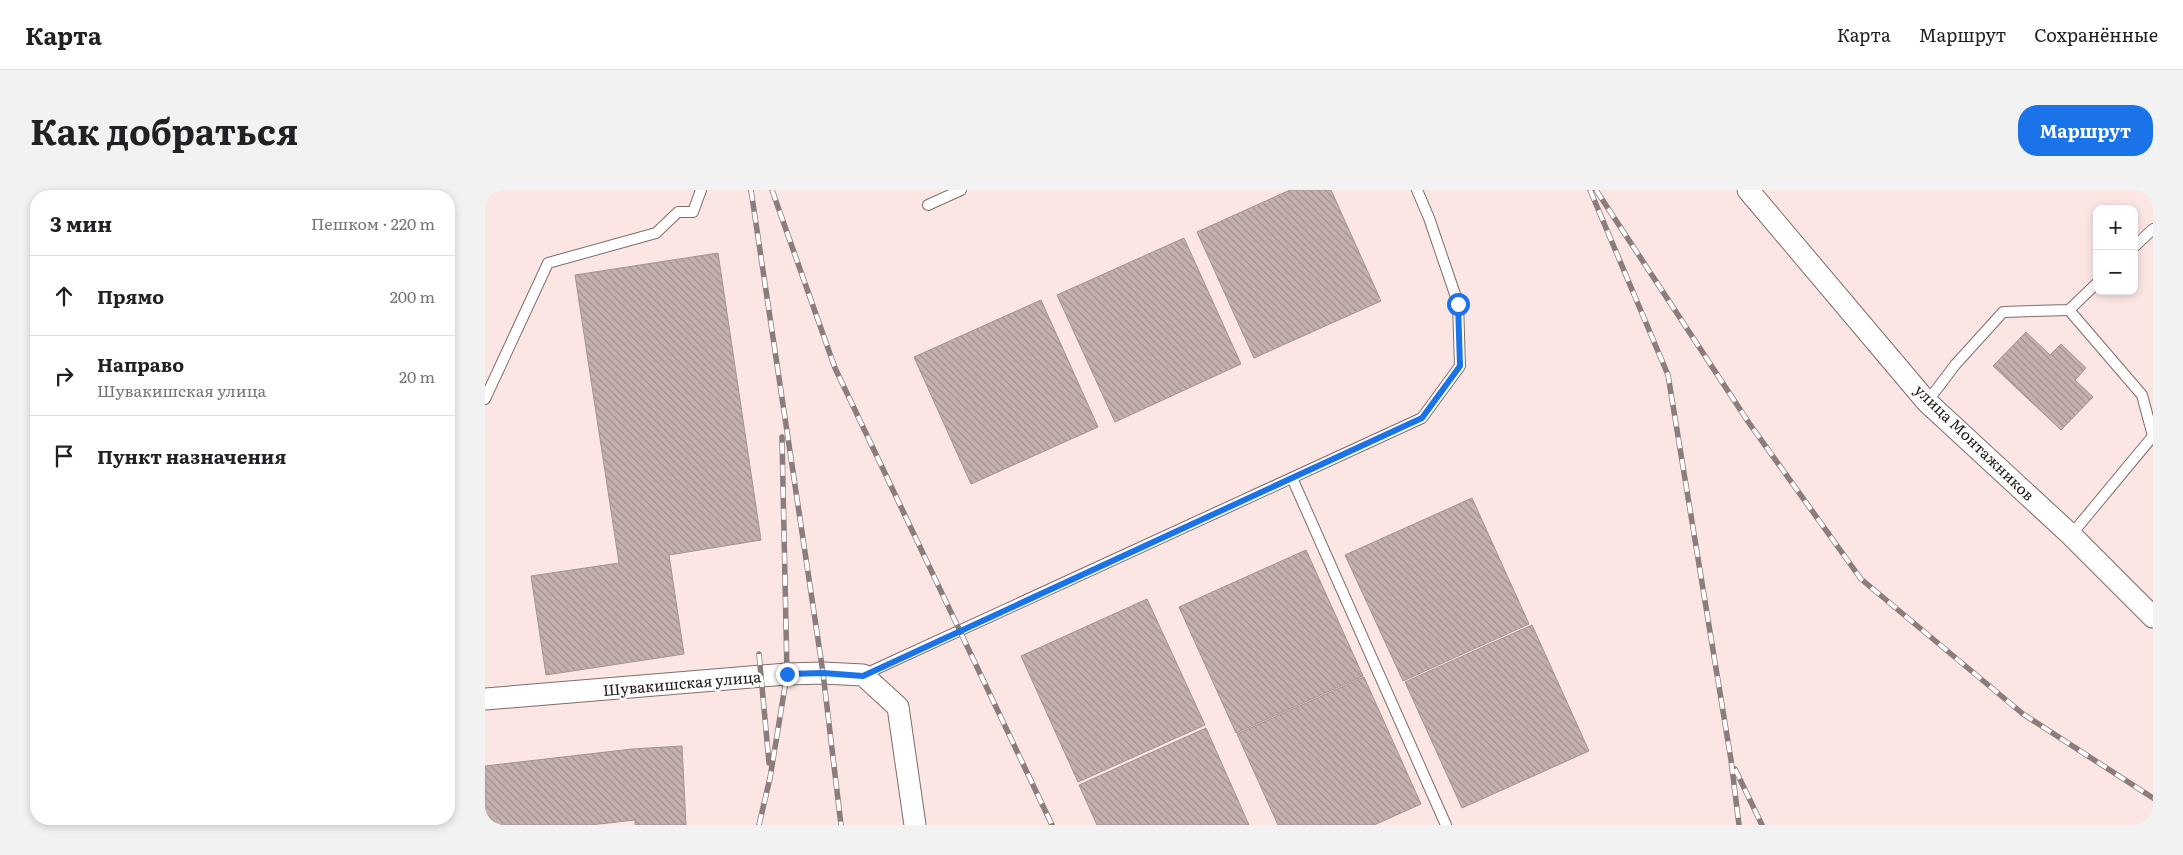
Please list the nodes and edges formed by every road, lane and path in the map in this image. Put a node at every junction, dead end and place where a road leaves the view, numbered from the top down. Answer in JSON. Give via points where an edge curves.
{"nodes":[{"id":1,"x":701,"y":190,"type":"edge"},
{"id":2,"x":961,"y":190,"type":"edge"},
{"id":3,"x":1417,"y":190,"type":"edge"},
{"id":4,"x":1748,"y":190,"type":"edge"},
{"id":5,"x":928,"y":205,"type":"dead end"},
{"id":6,"x":2153,"y":229,"type":"edge"},
{"id":7,"x":2138,"y":243,"type":"edge"},
{"id":8,"x":2093,"y":287,"type":"edge"},
{"id":9,"x":2069,"y":310,"type":"junction"},
{"id":10,"x":485,"y":399,"type":"edge"},
{"id":11,"x":1927,"y":402,"type":"junction"},
{"id":12,"x":2153,"y":436,"type":"edge"},
{"id":13,"x":1292,"y":478,"type":"junction"},
{"id":14,"x":2071,"y":535,"type":"junction"},
{"id":15,"x":2153,"y":617,"type":"edge"},
{"id":16,"x":863,"y":676,"type":"junction"},
{"id":17,"x":485,"y":699,"type":"edge"},
{"id":18,"x":915,"y":825,"type":"edge"},
{"id":19,"x":1446,"y":825,"type":"edge"}],
"edges":[{"from":1,"to":10,"type":"lane","via":[[693,212],[678,212],[656,232],[548,262]]},
{"from":2,"to":5,"type":"lane"},
{"from":3,"to":13,"type":"lane","via":[[1458,304],[1460,366],[1422,418]]},
{"from":4,"to":11,"type":"street","name":"улица Монтажников"},
{"from":6,"to":7,"type":"lane"},
{"from":8,"to":9,"type":"lane"},
{"from":9,"to":11,"type":"lane","via":[[2003,312]]},
{"from":9,"to":12,"type":"lane","via":[[2142,395]]},
{"from":11,"to":14,"type":"street","name":"улица Монтажников"},
{"from":12,"to":14,"type":"lane"},
{"from":13,"to":16,"type":"lane"},
{"from":13,"to":19,"type":"lane"},
{"from":14,"to":15,"type":"street","name":"улица Монтажников"},
{"from":16,"to":17,"type":"street","name":"Шувакишская улица","via":[[787,674]]},
{"from":16,"to":18,"type":"street","via":[[898,707]]}]}
